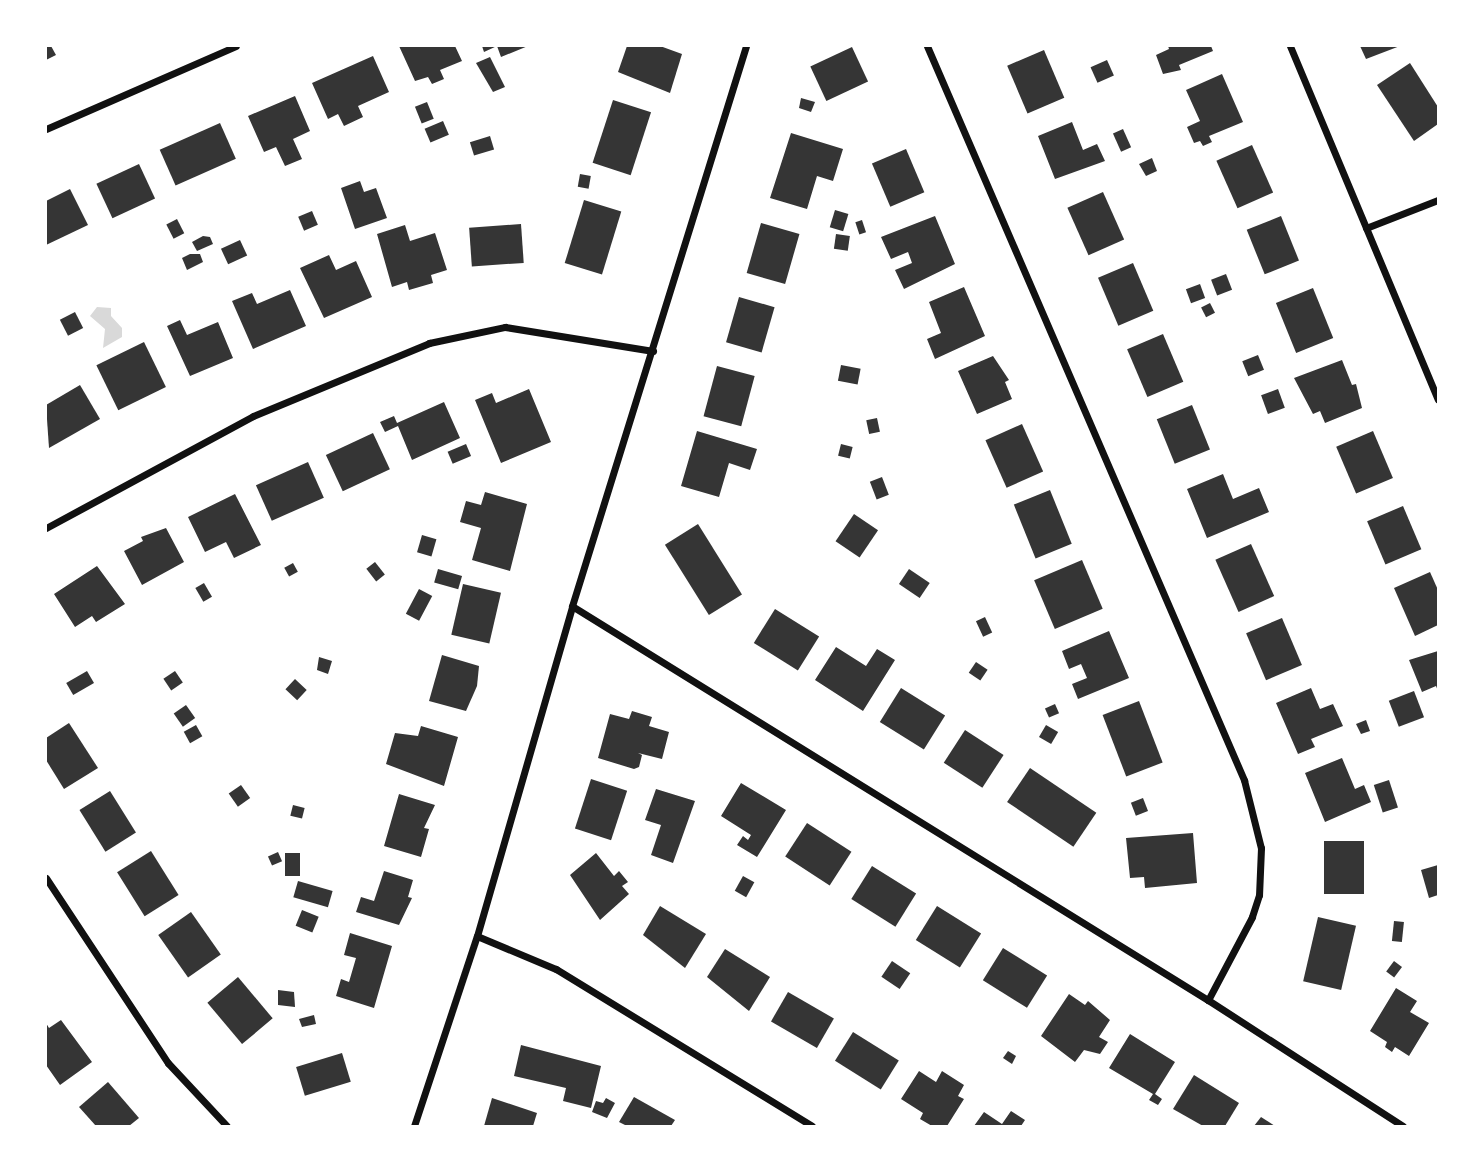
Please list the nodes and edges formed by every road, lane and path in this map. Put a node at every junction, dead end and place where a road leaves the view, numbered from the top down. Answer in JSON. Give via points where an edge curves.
{"nodes":[{"id":1,"x":236,"y":46,"type":"edge"},
{"id":2,"x":746,"y":46,"type":"edge"},
{"id":3,"x":927,"y":46,"type":"edge"},
{"id":4,"x":1290,"y":46,"type":"edge"},
{"id":5,"x":46,"y":129,"type":"edge"},
{"id":6,"x":1438,"y":200,"type":"edge"},
{"id":7,"x":1366,"y":228,"type":"junction"},
{"id":8,"x":653,"y":351,"type":"junction"},
{"id":9,"x":1438,"y":399,"type":"edge"},
{"id":10,"x":46,"y":528,"type":"edge"},
{"id":11,"x":572,"y":606,"type":"junction"},
{"id":12,"x":46,"y":878,"type":"edge"},
{"id":13,"x":477,"y":936,"type":"junction"},
{"id":14,"x":1208,"y":1000,"type":"junction"},
{"id":15,"x":227,"y":1126,"type":"edge"},
{"id":16,"x":414,"y":1126,"type":"edge"},
{"id":17,"x":812,"y":1126,"type":"edge"},
{"id":18,"x":1403,"y":1126,"type":"edge"}],
"edges":[{"from":1,"to":5,"type":"street"},
{"from":2,"to":8,"type":"street"},
{"from":3,"to":14,"type":"street","via":[[1244,780],[1261,848],[1259,895]]},
{"from":4,"to":7,"type":"street"},
{"from":6,"to":7,"type":"street"},
{"from":7,"to":9,"type":"street"},
{"from":8,"to":10,"type":"street","via":[[505,327],[429,343],[253,416]]},
{"from":8,"to":11,"type":"street"},
{"from":11,"to":13,"type":"street"},
{"from":11,"to":14,"type":"street"},
{"from":12,"to":15,"type":"street","via":[[168,1063]]},
{"from":13,"to":16,"type":"street"},
{"from":13,"to":17,"type":"street","via":[[556,969]]},
{"from":14,"to":18,"type":"street"}]}
